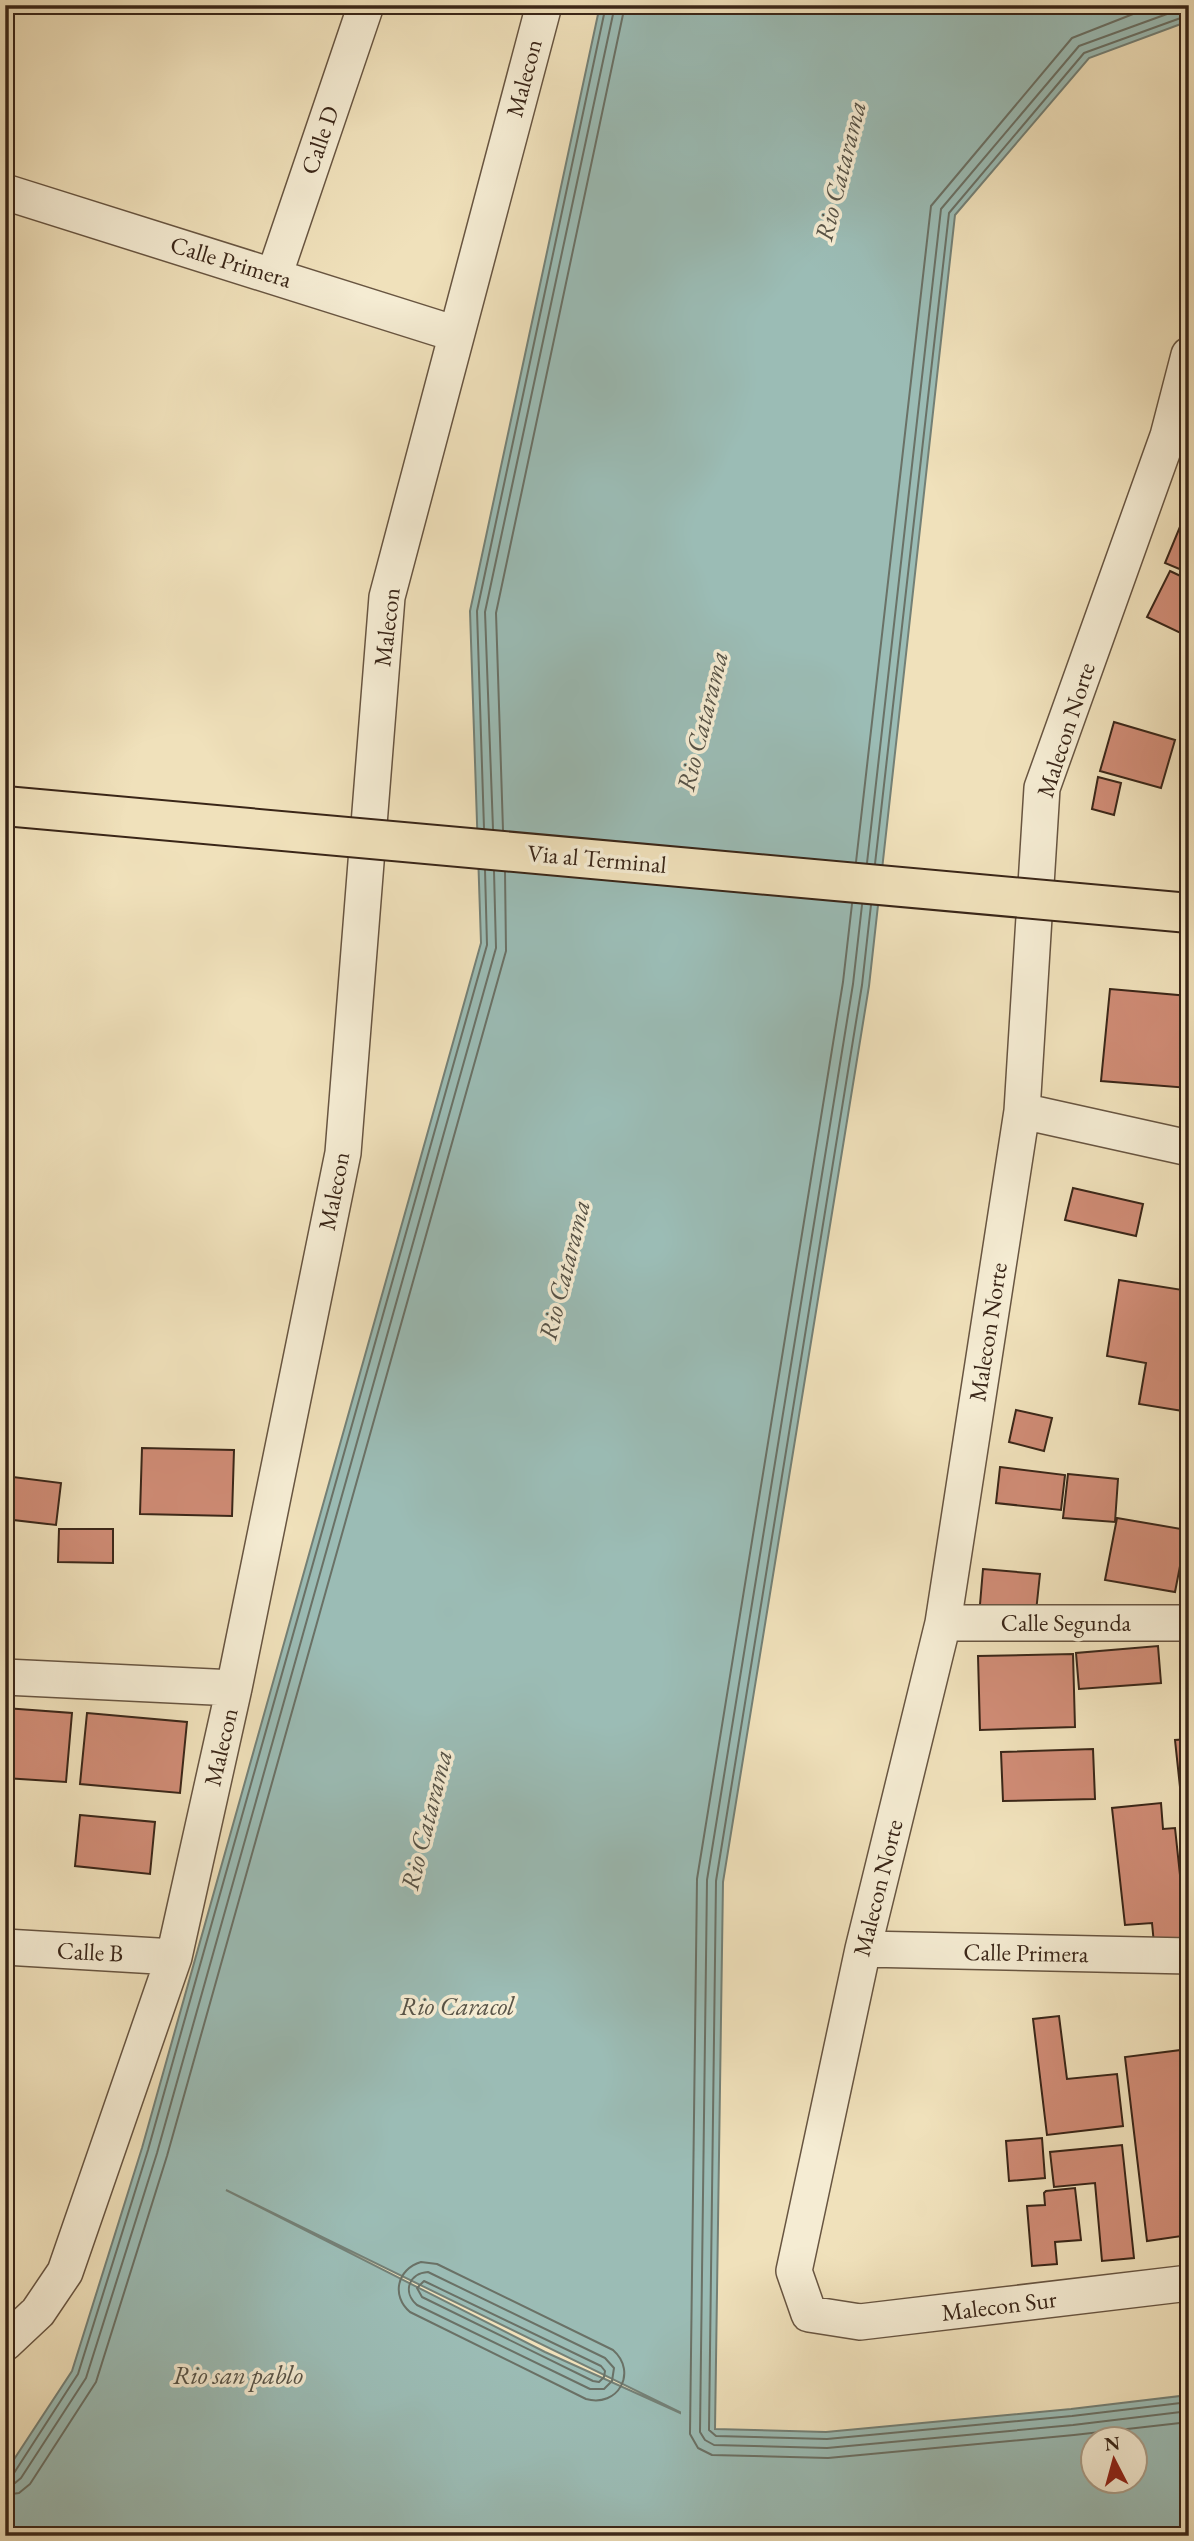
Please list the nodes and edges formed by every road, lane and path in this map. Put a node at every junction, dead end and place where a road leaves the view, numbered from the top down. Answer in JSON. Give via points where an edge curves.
{"nodes":[{"id":1,"x":366,"y":5,"type":"edge"},
{"id":2,"x":544,"y":5,"type":"edge"},
{"id":3,"x":5,"y":192,"type":"edge"},
{"id":4,"x":274,"y":276,"type":"junction"},
{"id":5,"x":456,"y":334,"type":"junction"},
{"id":6,"x":1189,"y":355,"type":"edge"},
{"id":7,"x":5,"y":806,"type":"edge"},
{"id":8,"x":1189,"y":913,"type":"edge"},
{"id":9,"x":1022,"y":1111,"type":"junction"},
{"id":10,"x":1189,"y":1148,"type":"edge"},
{"id":11,"x":943,"y":1623,"type":"junction"},
{"id":12,"x":1189,"y":1623,"type":"edge"},
{"id":13,"x":5,"y":1677,"type":"edge"},
{"id":14,"x":234,"y":1688,"type":"junction"},
{"id":15,"x":5,"y":1947,"type":"edge"},
{"id":16,"x":863,"y":1949,"type":"junction"},
{"id":17,"x":1189,"y":1956,"type":"edge"},
{"id":18,"x":174,"y":1957,"type":"junction"},
{"id":19,"x":1189,"y":2283,"type":"edge"},
{"id":20,"x":809,"y":2314,"type":"joint"},
{"id":21,"x":5,"y":2343,"type":"edge"}],
"edges":[{"from":1,"to":4,"type":"street","name":"Calle D"},
{"from":2,"to":5,"type":"street","name":"Malecon"},
{"from":3,"to":4,"type":"street","name":"Calle Primera"},
{"from":4,"to":5,"type":"street","name":"Calle Primera"},
{"from":5,"to":14,"type":"street","name":"Malecon","via":[[387,597],[343,1153]]},
{"from":6,"to":9,"type":"street","name":"Malecon Norte","via":[[1168,436],[1042,788]]},
{"from":7,"to":8,"type":"highway","name":"Via al Terminal","bridge":true},
{"from":9,"to":10,"type":"street"},
{"from":9,"to":11,"type":"street","name":"Malecon Norte"},
{"from":11,"to":12,"type":"street","name":"Calle Segunda"},
{"from":11,"to":16,"type":"street","name":"Malecon Norte"},
{"from":13,"to":14,"type":"street"},
{"from":14,"to":18,"type":"street","name":"Malecon"},
{"from":15,"to":18,"type":"street","name":"Calle B"},
{"from":16,"to":17,"type":"street","name":"Calle Primera"},
{"from":16,"to":20,"type":"street","name":"Malecon Norte","via":[[794,2271]]},
{"from":18,"to":21,"type":"street","name":"Malecon","via":[[65,2272],[38,2312]]},
{"from":19,"to":20,"type":"street","name":"Malecon Sur","via":[[860,2322]]}]}
